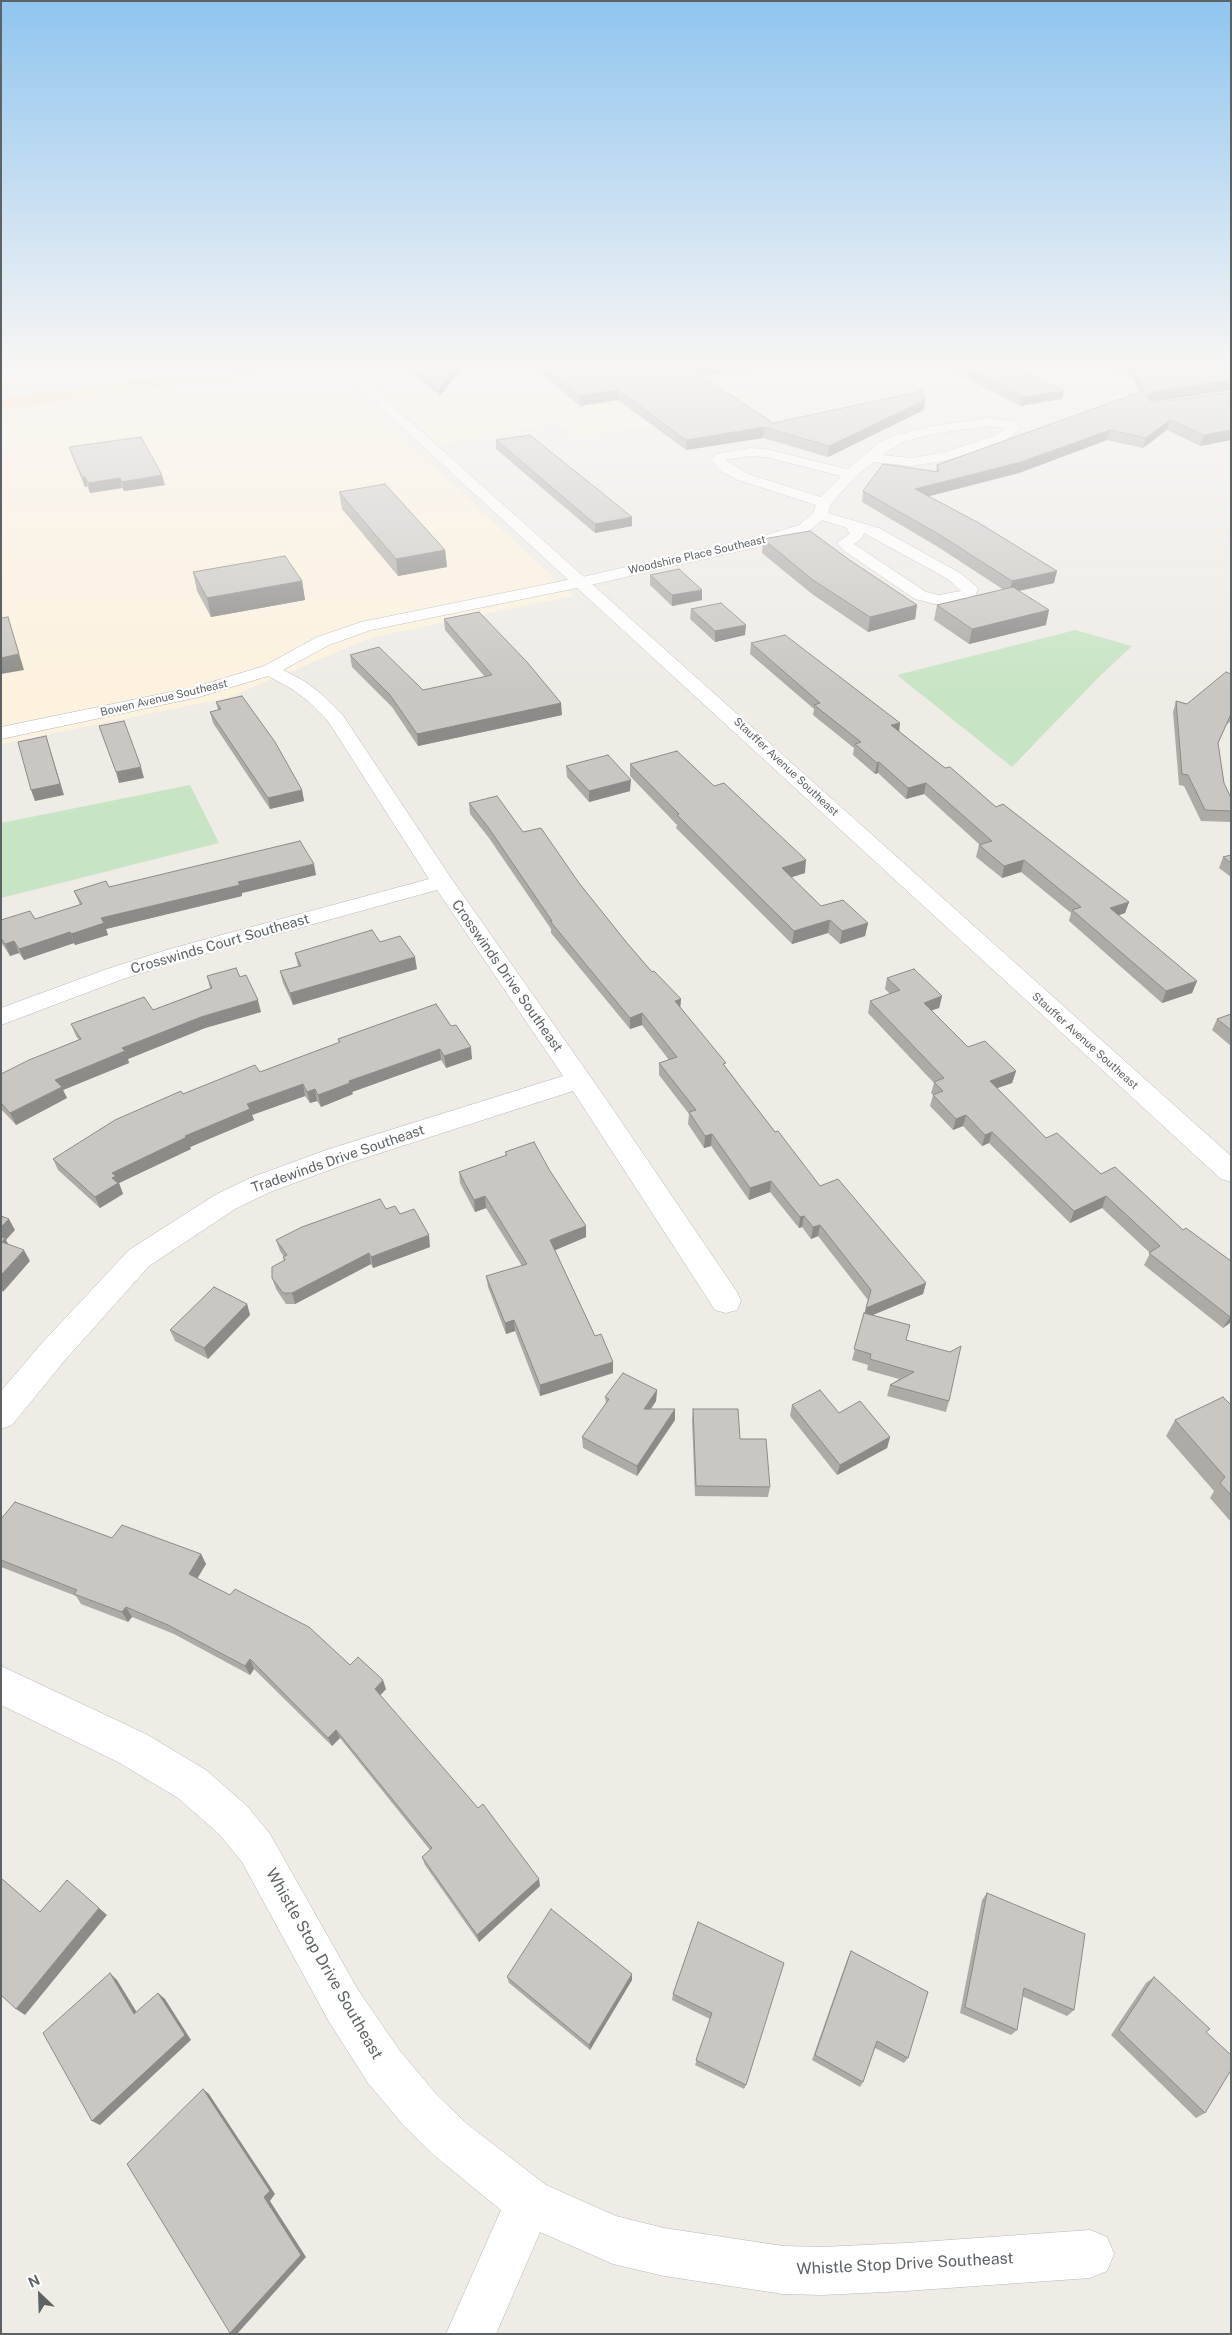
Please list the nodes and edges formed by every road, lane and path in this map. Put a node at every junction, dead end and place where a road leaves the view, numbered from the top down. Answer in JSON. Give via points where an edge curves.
{"nodes":[{"id":1,"x":460,"y":473,"type":"edge"},
{"id":2,"x":734,"y":473,"type":"edge"},
{"id":3,"x":846,"y":473,"type":"edge"},
{"id":4,"x":850,"y":474,"type":"joint"},
{"id":5,"x":822,"y":509,"type":"junction"},
{"id":6,"x":854,"y":526,"type":"junction"},
{"id":7,"x":582,"y":582,"type":"junction"},
{"id":8,"x":270,"y":670,"type":"junction"},
{"id":9,"x":1,"y":733,"type":"edge"},
{"id":10,"x":442,"y":882,"type":"junction"},
{"id":11,"x":1,"y":1017,"type":"edge"},
{"id":12,"x":579,"y":1080,"type":"junction"},
{"id":13,"x":1231,"y":1172,"type":"edge"},
{"id":14,"x":726,"y":1301,"type":"dead end"},
{"id":15,"x":1,"y":1415,"type":"edge"},
{"id":16,"x":1,"y":1685,"type":"edge"},
{"id":17,"x":529,"y":2202,"type":"junction"},
{"id":18,"x":1090,"y":2254,"type":"dead end"},
{"id":19,"x":471,"y":2334,"type":"edge"}],
"edges":[{"from":1,"to":7,"type":"street","name":"Stauffer Avenue Southeast"},
{"from":2,"to":5,"type":"street"},
{"from":3,"to":4,"type":"street"},
{"from":4,"to":5,"type":"street","name":"Woodshire Place Southeast"},
{"from":5,"to":6,"type":"street"},
{"from":5,"to":7,"type":"street","name":"Woodshire Place Southeast","via":[[804,528],[770,539]]},
{"from":6,"to":6,"type":"street","via":[[874,531],[927,560],[970,588],[969,594],[938,600],[914,593],[848,547],[845,542],[857,535]]},
{"from":7,"to":8,"type":"street","name":"Bowen Avenue Southeast","via":[[367,626],[324,641]]},
{"from":7,"to":13,"type":"street","name":"Stauffer Avenue Southeast"},
{"from":8,"to":9,"type":"street","name":"Bowen Avenue Southeast","via":[[199,692]]},
{"from":8,"to":10,"type":"street","name":"Crosswinds Drive Southeast","via":[[298,685],[335,718]]},
{"from":10,"to":11,"type":"street","name":"Crosswinds Court Southeast","via":[[178,954]]},
{"from":10,"to":12,"type":"street","name":"Crosswinds Drive Southeast"},
{"from":12,"to":14,"type":"street","name":"Crosswinds Drive Southeast"},
{"from":12,"to":15,"type":"street","name":"Tradewinds Drive Southeast","via":[[336,1157],[260,1185],[225,1202],[139,1258]]},
{"from":16,"to":17,"type":"street","name":"Whistle Stop Drive Southeast","via":[[132,1748],[192,1784],[233,1820],[256,1848],[348,2013],[384,2067],[451,2140]]},
{"from":17,"to":18,"type":"street","name":"Whistle Stop Drive Southeast","via":[[613,2240],[664,2252],[783,2270],[906,2267]]},
{"from":17,"to":19,"type":"street"}]}
